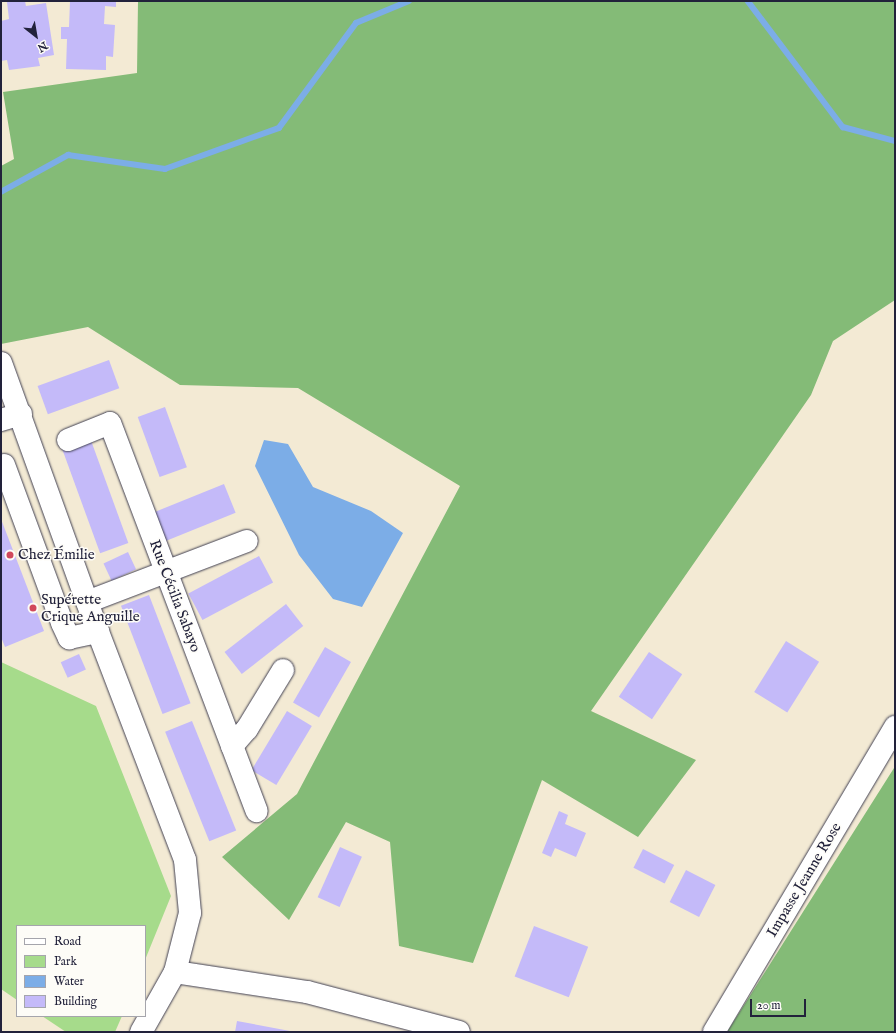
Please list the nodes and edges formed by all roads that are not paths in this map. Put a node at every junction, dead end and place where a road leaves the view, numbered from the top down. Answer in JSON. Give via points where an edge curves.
{"nodes":[{"id":1,"x":1,"y":363,"type":"edge"},
{"id":2,"x":11,"y":417,"type":"edge"},
{"id":3,"x":68,"y":440,"type":"dead end"},
{"id":4,"x":4,"y":465,"type":"dead end"},
{"id":5,"x":52,"y":503,"type":"junction"},
{"id":6,"x":22,"y":515,"type":"junction"},
{"id":7,"x":247,"y":541,"type":"dead end"},
{"id":8,"x":167,"y":572,"type":"junction"},
{"id":9,"x":87,"y":602,"type":"junction"},
{"id":10,"x":98,"y":632,"type":"junction"},
{"id":11,"x":283,"y":670,"type":"dead end"},
{"id":12,"x":895,"y":727,"type":"edge"},
{"id":13,"x":232,"y":746,"type":"junction"},
{"id":14,"x":257,"y":811,"type":"dead end"},
{"id":15,"x":174,"y":972,"type":"junction"},
{"id":16,"x":141,"y":1032,"type":"edge"},
{"id":17,"x":459,"y":1032,"type":"edge"},
{"id":18,"x":714,"y":1032,"type":"edge"}],
"edges":[{"from":1,"to":2,"type":"street"},
{"from":2,"to":5,"type":"street"},
{"from":3,"to":8,"type":"street","name":"Rue Cécilia Sabayo","via":[[110,423]]},
{"from":4,"to":6,"type":"street"},
{"from":5,"to":6,"type":"street"},
{"from":5,"to":9,"type":"street"},
{"from":6,"to":10,"type":"street","via":[[70,638]]},
{"from":7,"to":8,"type":"street"},
{"from":8,"to":9,"type":"street"},
{"from":8,"to":13,"type":"street","name":"Rue Cécilia Sabayo"},
{"from":9,"to":10,"type":"street"},
{"from":10,"to":15,"type":"street","via":[[185,860],[190,913]]},
{"from":11,"to":13,"type":"street","via":[[247,729]]},
{"from":12,"to":18,"type":"street","name":"Impasse Jeanne Rose"},
{"from":13,"to":14,"type":"street","name":"Rue Cécilia Sabayo"},
{"from":15,"to":16,"type":"street"},
{"from":15,"to":17,"type":"street","via":[[307,992]]}]}
